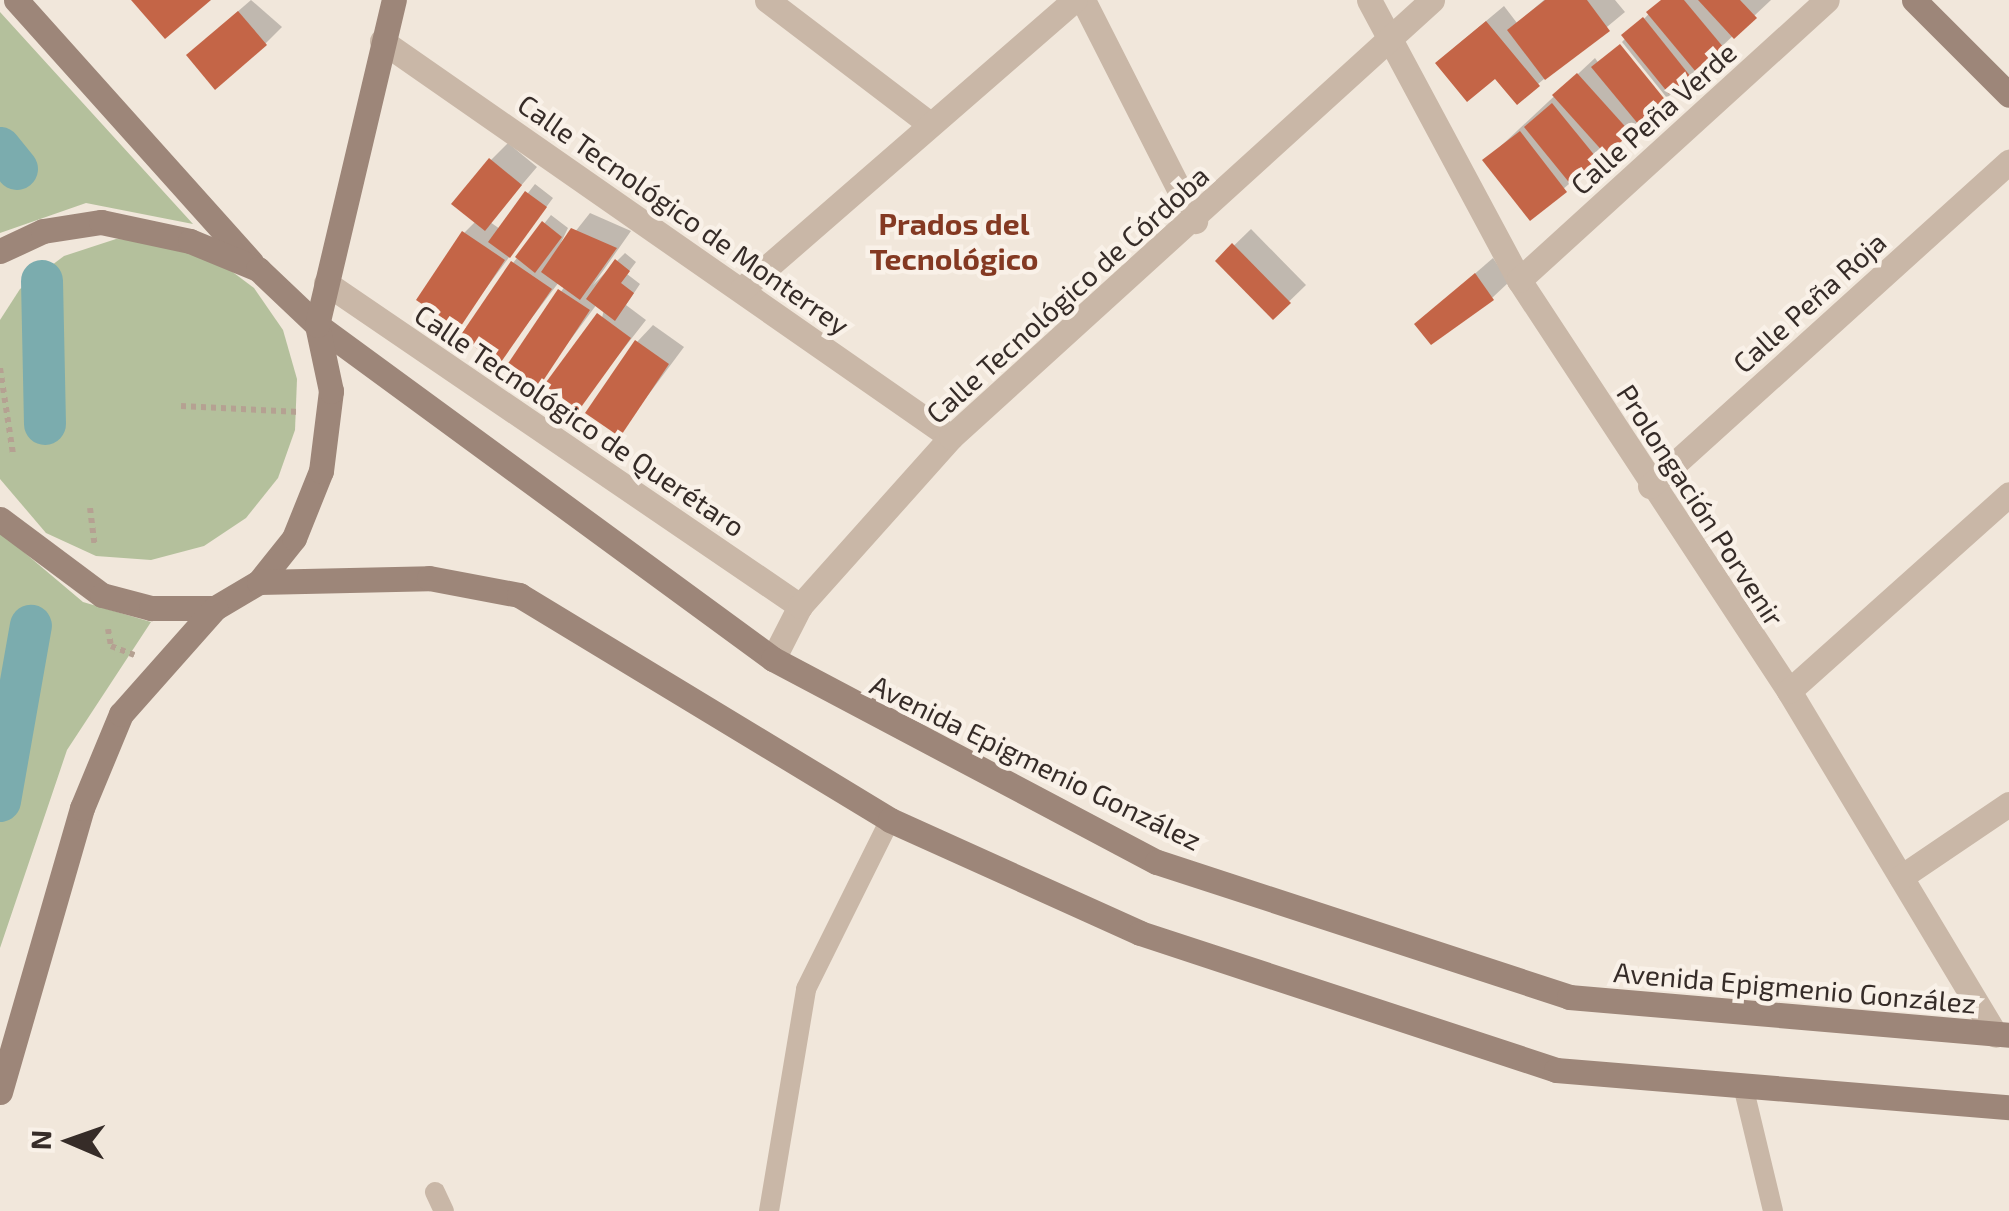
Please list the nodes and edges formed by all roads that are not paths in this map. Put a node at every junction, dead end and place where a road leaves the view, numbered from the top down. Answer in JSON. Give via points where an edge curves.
{"nodes":[{"id":1,"x":16,"y":0,"type":"edge"},
{"id":2,"x":394,"y":0,"type":"edge"},
{"id":3,"x":767,"y":0,"type":"edge"},
{"id":4,"x":1075,"y":0,"type":"edge"},
{"id":5,"x":1083,"y":0,"type":"edge"},
{"id":6,"x":1370,"y":0,"type":"edge"},
{"id":7,"x":1432,"y":0,"type":"edge"},
{"id":8,"x":1827,"y":0,"type":"edge"},
{"id":9,"x":1914,"y":0,"type":"edge"},
{"id":10,"x":382,"y":41,"type":"junction"},
{"id":11,"x":1387,"y":42,"type":"junction"},
{"id":12,"x":2009,"y":94,"type":"edge"},
{"id":13,"x":927,"y":122,"type":"junction"},
{"id":14,"x":2009,"y":162,"type":"edge"},
{"id":15,"x":1194,"y":221,"type":"junction"},
{"id":16,"x":0,"y":250,"type":"edge"},
{"id":17,"x":258,"y":269,"type":"junction"},
{"id":18,"x":1519,"y":280,"type":"junction"},
{"id":19,"x":326,"y":283,"type":"junction"},
{"id":20,"x":742,"y":290,"type":"junction"},
{"id":21,"x":317,"y":325,"type":"junction"},
{"id":22,"x":951,"y":437,"type":"junction"},
{"id":23,"x":1650,"y":486,"type":"junction"},
{"id":24,"x":2009,"y":494,"type":"edge"},
{"id":25,"x":0,"y":519,"type":"edge"},
{"id":26,"x":259,"y":582,"type":"junction"},
{"id":27,"x":800,"y":606,"type":"junction"},
{"id":28,"x":216,"y":608,"type":"junction"},
{"id":29,"x":773,"y":658,"type":"junction"},
{"id":30,"x":1789,"y":692,"type":"junction"},
{"id":31,"x":2009,"y":804,"type":"edge"},
{"id":32,"x":890,"y":820,"type":"junction"},
{"id":33,"x":1901,"y":877,"type":"junction"},
{"id":34,"x":2002,"y":1035,"type":"edge"},
{"id":35,"x":1744,"y":1090,"type":"junction"},
{"id":36,"x":0,"y":1092,"type":"edge"},
{"id":37,"x":2009,"y":1107,"type":"edge"},
{"id":38,"x":768,"y":1211,"type":"edge"},
{"id":39,"x":1773,"y":1211,"type":"edge"}],
"edges":[{"from":1,"to":17,"type":"main road","name":"Avenida Epigmenio González"},
{"from":2,"to":10,"type":"main road"},
{"from":3,"to":13,"type":"street"},
{"from":4,"to":13,"type":"street"},
{"from":5,"to":15,"type":"street"},
{"from":6,"to":11,"type":"street","name":"Prolongación Porvenir"},
{"from":7,"to":11,"type":"street","name":"Calle Tecnológico de Córdoba"},
{"from":8,"to":18,"type":"street","name":"Calle Peña Verde"},
{"from":9,"to":12,"type":"main road"},
{"from":10,"to":19,"type":"main road"},
{"from":10,"to":20,"type":"street","name":"Calle Tecnológico de Monterrey"},
{"from":11,"to":15,"type":"street","name":"Calle Tecnológico de Córdoba"},
{"from":11,"to":18,"type":"street","name":"Prolongación Porvenir"},
{"from":13,"to":20,"type":"street"},
{"from":14,"to":23,"type":"street","name":"Calle Peña Roja"},
{"from":15,"to":22,"type":"street","name":"Calle Tecnológico de Córdoba"},
{"from":16,"to":17,"type":"main road","via":[[43,231],[101,222]]},
{"from":17,"to":21,"type":"main road","name":"Avenida Epigmenio González"},
{"from":18,"to":23,"type":"street","name":"Prolongación Porvenir"},
{"from":19,"to":21,"type":"main road"},
{"from":19,"to":27,"type":"street","name":"Calle Tecnológico de Querétaro"},
{"from":20,"to":22,"type":"street","name":"Calle Tecnológico de Monterrey"},
{"from":21,"to":26,"type":"main road","via":[[328,413],[321,471],[294,538]]},
{"from":21,"to":29,"type":"main road","name":"Avenida Epigmenio González"},
{"from":22,"to":27,"type":"street","name":"Calle Tecnológico de Córdoba"},
{"from":23,"to":30,"type":"street","name":"Prolongación Porvenir"},
{"from":24,"to":30,"type":"street"},
{"from":25,"to":28,"type":"main road","via":[[102,596],[151,608]]},
{"from":26,"to":28,"type":"main road"},
{"from":26,"to":32,"type":"main road","via":[[429,578],[518,595]]},
{"from":27,"to":29,"type":"street","name":"Calle Tecnológico de Córdoba"},
{"from":28,"to":36,"type":"main road","via":[[121,714],[82,808]]},
{"from":29,"to":34,"type":"main road","name":"Avenida Epigmenio González","via":[[1157,862],[1569,998]]},
{"from":30,"to":33,"type":"street","name":"Prolongación Porvenir"},
{"from":31,"to":33,"type":"street"},
{"from":32,"to":35,"type":"main road","via":[[1140,933],[1556,1070]]},
{"from":32,"to":38,"type":"lane","via":[[806,989]]},
{"from":33,"to":34,"type":"street","name":"Prolongación Porvenir"},
{"from":35,"to":37,"type":"main road"},
{"from":35,"to":39,"type":"lane"}]}
